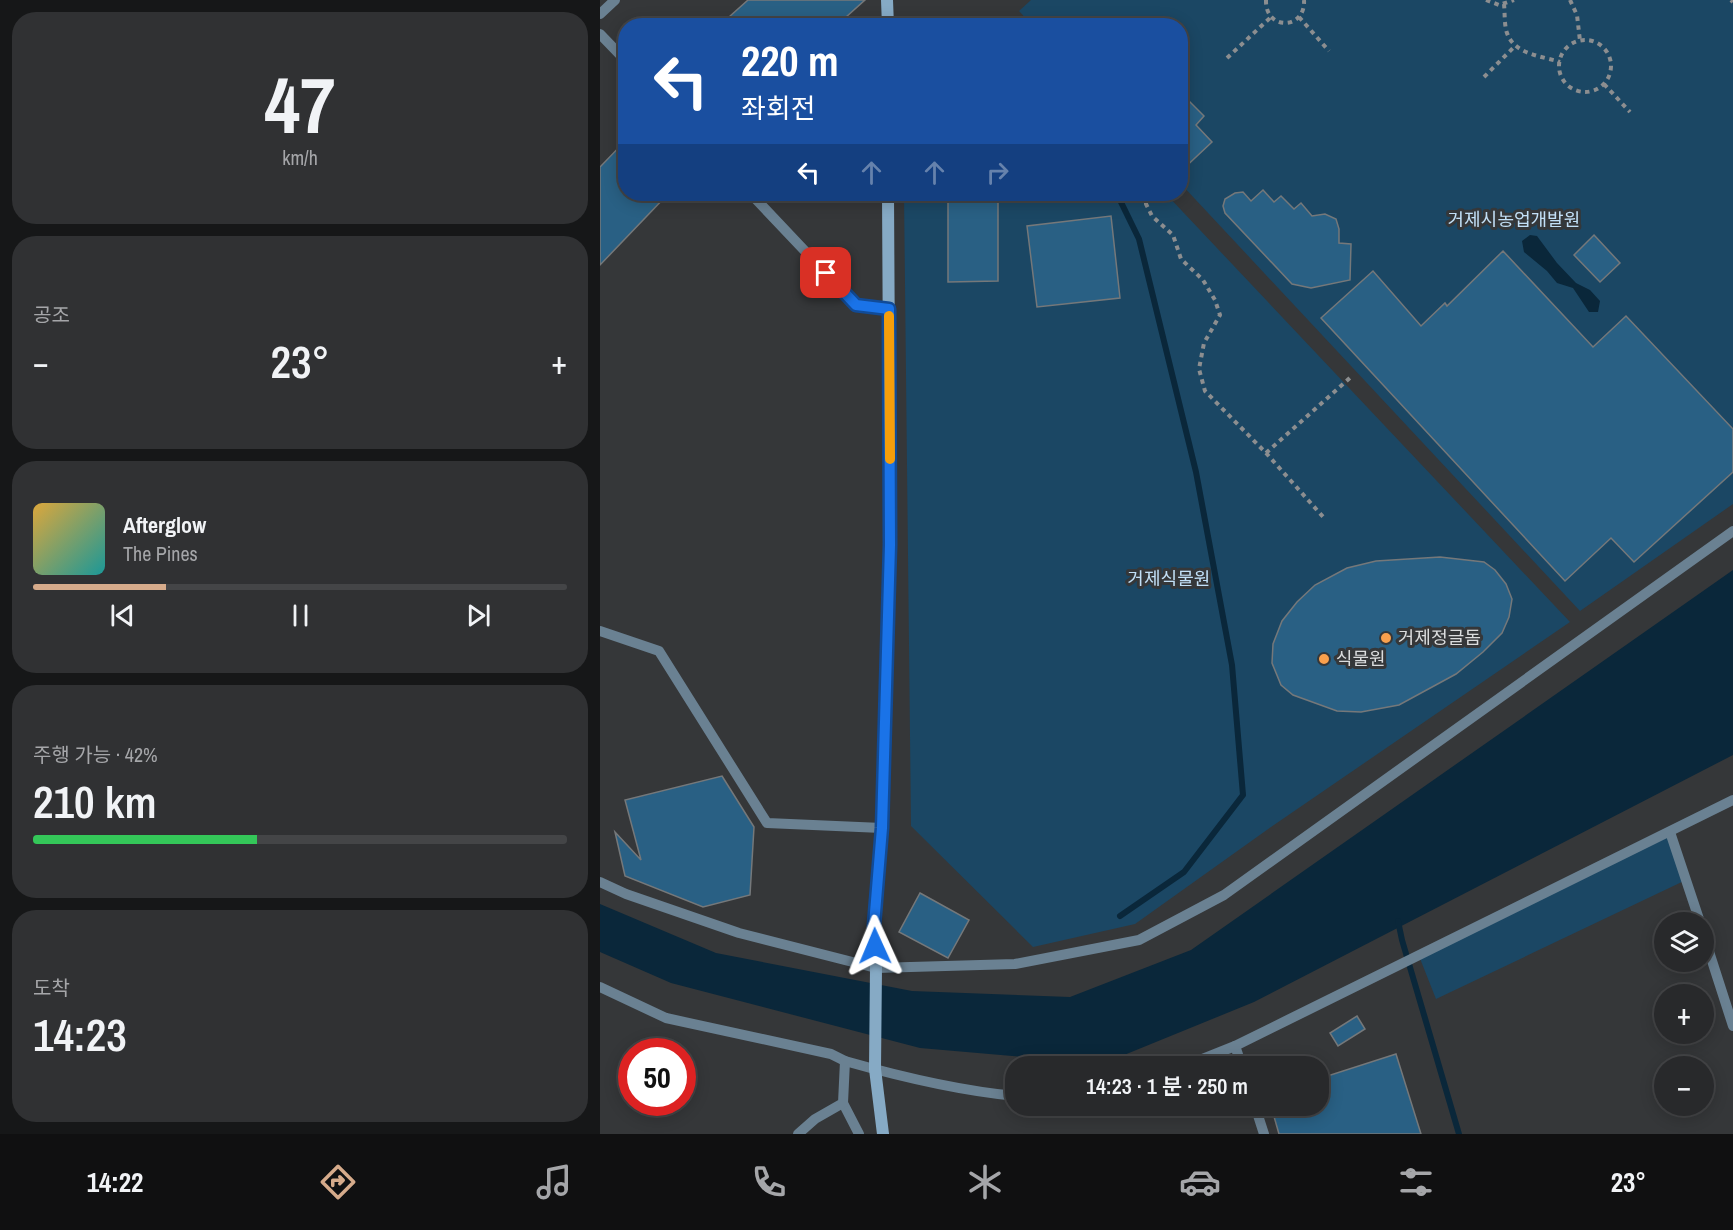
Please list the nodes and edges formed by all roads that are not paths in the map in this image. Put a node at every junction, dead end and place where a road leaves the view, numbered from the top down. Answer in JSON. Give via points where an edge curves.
{"nodes":[{"id":1,"x":615,"y":0,"type":"edge"},
{"id":2,"x":887,"y":0,"type":"edge"},
{"id":3,"x":600,"y":14,"type":"edge"},
{"id":4,"x":888,"y":18,"type":"edge"},
{"id":5,"x":600,"y":34,"type":"edge"},
{"id":6,"x":618,"y":53,"type":"edge"},
{"id":7,"x":758,"y":201,"type":"edge"},
{"id":8,"x":888,"y":201,"type":"edge"},
{"id":9,"x":889,"y":309,"type":"junction"},
{"id":10,"x":1733,"y":531,"type":"edge"},
{"id":11,"x":600,"y":631,"type":"edge"},
{"id":12,"x":1733,"y":800,"type":"edge"},
{"id":13,"x":882,"y":828,"type":"junction"},
{"id":14,"x":1670,"y":832,"type":"junction"},
{"id":15,"x":600,"y":882,"type":"edge"},
{"id":16,"x":1697,"y":912,"type":"edge"},
{"id":17,"x":1714,"y":967,"type":"edge"},
{"id":18,"x":876,"y":968,"type":"junction"},
{"id":19,"x":600,"y":987,"type":"edge"},
{"id":20,"x":1733,"y":1026,"type":"edge"},
{"id":21,"x":1235,"y":1046,"type":"junction"},
{"id":22,"x":1210,"y":1056,"type":"edge"},
{"id":23,"x":1238,"y":1056,"type":"edge"},
{"id":24,"x":845,"y":1061,"type":"junction"},
{"id":25,"x":875,"y":1069,"type":"junction"},
{"id":26,"x":1005,"y":1095,"type":"edge"},
{"id":27,"x":843,"y":1103,"type":"junction"},
{"id":28,"x":1258,"y":1116,"type":"edge"},
{"id":29,"x":798,"y":1134,"type":"edge"},
{"id":30,"x":859,"y":1134,"type":"edge"},
{"id":31,"x":883,"y":1134,"type":"edge"},
{"id":32,"x":1264,"y":1134,"type":"edge"}],
"edges":[{"from":1,"to":3,"type":"lane"},
{"from":2,"to":4,"type":"main road"},
{"from":5,"to":6,"type":"lane"},
{"from":7,"to":9,"type":"lane","via":[[856,305]]},
{"from":8,"to":9,"type":"main road"},
{"from":9,"to":13,"type":"main road","via":[[890,545]]},
{"from":10,"to":18,"type":"lane","via":[[1224,896],[1139,940],[1015,964]]},
{"from":11,"to":13,"type":"lane","via":[[658,651],[767,823]]},
{"from":12,"to":14,"type":"lane"},
{"from":13,"to":18,"type":"main road","via":[[874,925]]},
{"from":14,"to":16,"type":"lane"},
{"from":14,"to":21,"type":"lane"},
{"from":15,"to":18,"type":"lane","via":[[738,933]]},
{"from":17,"to":20,"type":"lane"},
{"from":18,"to":25,"type":"main road"},
{"from":19,"to":24,"type":"lane","via":[[666,1018],[831,1054]]},
{"from":21,"to":22,"type":"lane"},
{"from":21,"to":23,"type":"lane"},
{"from":24,"to":25,"type":"lane"},
{"from":24,"to":27,"type":"lane"},
{"from":25,"to":26,"type":"lane"},
{"from":25,"to":31,"type":"main road"},
{"from":27,"to":29,"type":"lane"},
{"from":27,"to":30,"type":"lane"},
{"from":28,"to":32,"type":"lane"}]}
